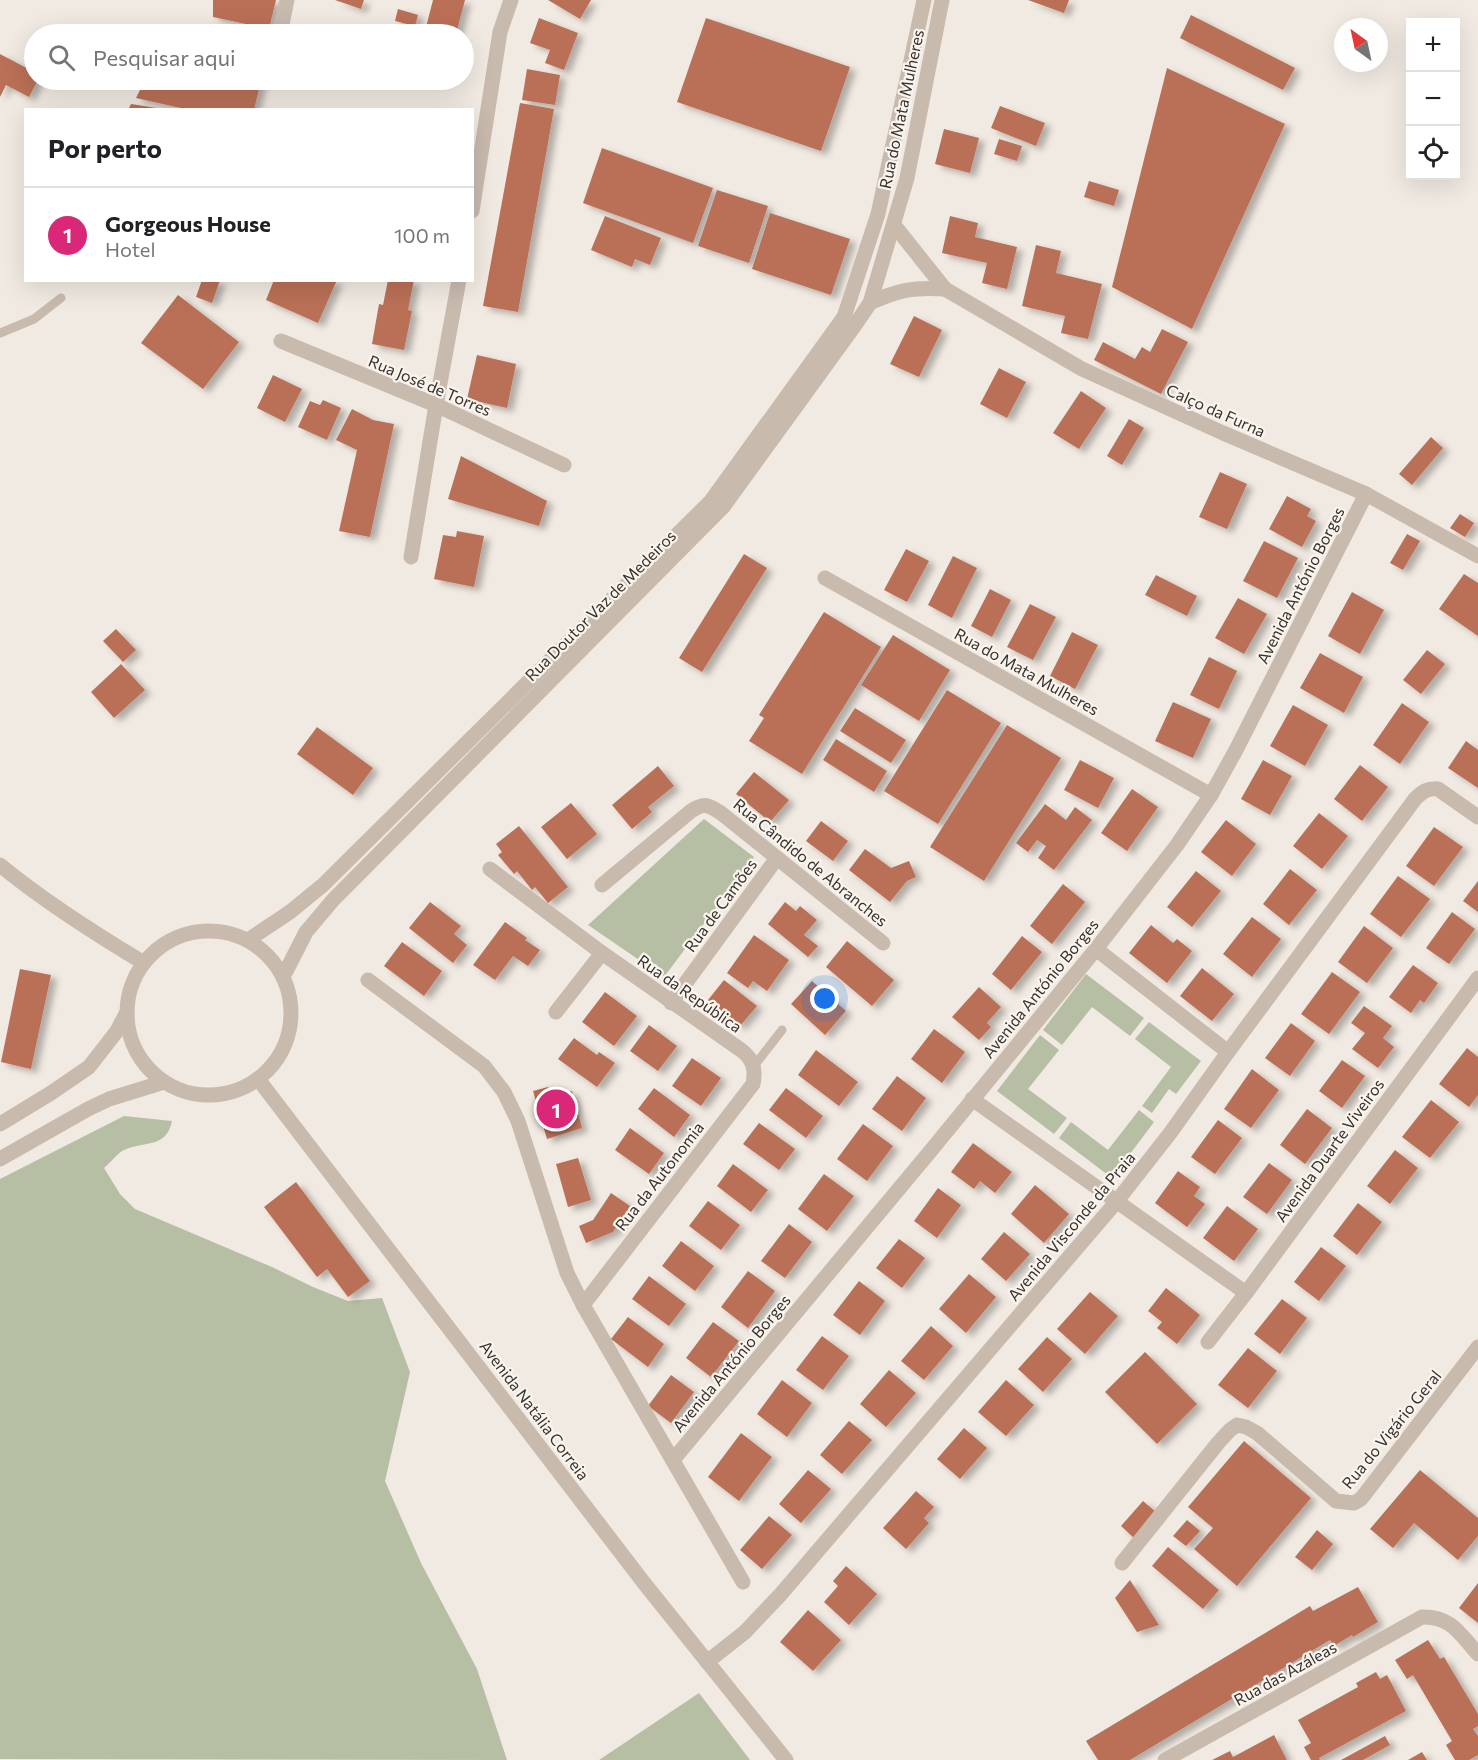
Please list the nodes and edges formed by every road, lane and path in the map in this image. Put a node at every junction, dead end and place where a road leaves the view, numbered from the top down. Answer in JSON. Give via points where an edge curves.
{"nodes":[{"id":1,"x":287,"y":0,"type":"edge"},
{"id":2,"x":511,"y":0,"type":"edge"},
{"id":3,"x":924,"y":0,"type":"edge"},
{"id":4,"x":942,"y":0,"type":"edge"},
{"id":5,"x":282,"y":24,"type":"edge"},
{"id":6,"x":474,"y":198,"type":"edge"},
{"id":7,"x":878,"y":214,"type":"joint"},
{"id":8,"x":894,"y":225,"type":"junction"},
{"id":9,"x":459,"y":282,"type":"edge"},
{"id":10,"x":945,"y":289,"type":"junction"},
{"id":11,"x":62,"y":298,"type":"dead end"},
{"id":12,"x":870,"y":303,"type":"junction"},
{"id":13,"x":0,"y":333,"type":"edge"},
{"id":14,"x":281,"y":341,"type":"dead end"},
{"id":15,"x":436,"y":405,"type":"junction"},
{"id":16,"x":564,"y":465,"type":"dead end"},
{"id":17,"x":1366,"y":494,"type":"junction"},
{"id":18,"x":1478,"y":556,"type":"edge"},
{"id":19,"x":411,"y":557,"type":"dead end"},
{"id":20,"x":825,"y":578,"type":"dead end"},
{"id":21,"x":1211,"y":795,"type":"junction"},
{"id":22,"x":1478,"y":817,"type":"edge"},
{"id":23,"x":777,"y":858,"type":"junction"},
{"id":24,"x":0,"y":865,"type":"edge"},
{"id":25,"x":490,"y":869,"type":"dead end"},
{"id":26,"x":602,"y":885,"type":"dead end"},
{"id":27,"x":248,"y":940,"type":"junction"},
{"id":28,"x":883,"y":943,"type":"dead end"},
{"id":29,"x":1096,"y":949,"type":"junction"},
{"id":30,"x":602,"y":952,"type":"junction"},
{"id":31,"x":144,"y":963,"type":"junction"},
{"id":32,"x":284,"y":977,"type":"junction"},
{"id":33,"x":1478,"y":978,"type":"edge"},
{"id":34,"x":368,"y":980,"type":"dead end"},
{"id":35,"x":671,"y":1003,"type":"junction"},
{"id":36,"x":127,"y":1012,"type":"junction"},
{"id":37,"x":556,"y":1012,"type":"dead end"},
{"id":38,"x":782,"y":1030,"type":"dead end"},
{"id":39,"x":1228,"y":1052,"type":"junction"},
{"id":40,"x":754,"y":1066,"type":"junction"},
{"id":41,"x":258,"y":1080,"type":"junction"},
{"id":42,"x":164,"y":1082,"type":"junction"},
{"id":43,"x":972,"y":1100,"type":"junction"},
{"id":44,"x":0,"y":1124,"type":"edge"},
{"id":45,"x":0,"y":1159,"type":"edge"},
{"id":46,"x":1117,"y":1201,"type":"junction"},
{"id":47,"x":1246,"y":1293,"type":"junction"},
{"id":48,"x":583,"y":1305,"type":"junction"},
{"id":49,"x":1208,"y":1342,"type":"dead end"},
{"id":50,"x":1478,"y":1347,"type":"edge"},
{"id":51,"x":674,"y":1460,"type":"junction"},
{"id":52,"x":1122,"y":1563,"type":"dead end"},
{"id":53,"x":743,"y":1582,"type":"dead end"},
{"id":54,"x":1478,"y":1654,"type":"edge"},
{"id":55,"x":707,"y":1662,"type":"junction"},
{"id":56,"x":786,"y":1760,"type":"edge"},
{"id":57,"x":1165,"y":1760,"type":"edge"}],
"edges":[{"from":1,"to":5,"type":"street"},
{"from":2,"to":6,"type":"street","via":[[500,32]]},
{"from":3,"to":7,"type":"street","name":"Rua do Mata Mulheres"},
{"from":4,"to":8,"type":"street","name":"Rua do Mata Mulheres"},
{"from":7,"to":27,"type":"street","name":"Rua Doutor Vaz de Medeiros","via":[[844,317],[711,501],[323,885]]},
{"from":8,"to":10,"type":"street","name":"Calço da Furna"},
{"from":8,"to":12,"type":"street","name":"Rua Doutor Vaz de Medeiros"},
{"from":9,"to":15,"type":"street"},
{"from":10,"to":12,"type":"street","via":[[910,289]]},
{"from":10,"to":17,"type":"street","name":"Calço da Furna","via":[[1082,369]]},
{"from":11,"to":13,"type":"lane","via":[[34,319]]},
{"from":12,"to":32,"type":"street","name":"Rua Doutor Vaz de Medeiros","via":[[723,507],[333,900],[306,932]]},
{"from":14,"to":15,"type":"street","name":"Rua José de Torres"},
{"from":15,"to":16,"type":"street","name":"Rua José de Torres"},
{"from":15,"to":19,"type":"street"},
{"from":17,"to":18,"type":"street","name":"Calço da Furna"},
{"from":17,"to":21,"type":"street","name":"Avenida António Borges"},
{"from":20,"to":21,"type":"street","name":"Rua do Mata Mulheres"},
{"from":21,"to":29,"type":"street","name":"Avenida António Borges"},
{"from":22,"to":39,"type":"street","name":"Avenida Visconde da Praia","via":[[1438,789],[1423,791]]},
{"from":23,"to":26,"type":"street","name":"Rua Cândido de Abranches","via":[[721,813],[708,805],[699,806]]},
{"from":23,"to":28,"type":"street","name":"Rua Cândido de Abranches"},
{"from":23,"to":35,"type":"street","name":"Rua de Camões"},
{"from":24,"to":31,"type":"street","via":[[87,929]]},
{"from":25,"to":30,"type":"street","name":"Rua da República"},
{"from":27,"to":31,"type":"street","via":[[204,931],[181,936]]},
{"from":27,"to":32,"type":"street","via":[[269,956]]},
{"from":29,"to":39,"type":"street"},
{"from":29,"to":43,"type":"street","name":"Avenida António Borges"},
{"from":30,"to":35,"type":"street","name":"Rua da República"},
{"from":30,"to":37,"type":"street"},
{"from":31,"to":36,"type":"street","via":[[129,995]]},
{"from":32,"to":41,"type":"street","via":[[290,995],[290,1033],[283,1051]]},
{"from":33,"to":47,"type":"street","name":"Avenida Duarte Viveiros"},
{"from":34,"to":48,"type":"street","via":[[484,1066],[504,1092],[518,1121],[567,1273]]},
{"from":35,"to":40,"type":"street","name":"Rua da República","via":[[741,1050]]},
{"from":36,"to":42,"type":"street","via":[[131,1039],[144,1063]]},
{"from":36,"to":44,"type":"street","via":[[89,1067]]},
{"from":38,"to":40,"type":"lane"},
{"from":39,"to":46,"type":"street","name":"Avenida Visconde da Praia"},
{"from":40,"to":48,"type":"street","name":"Rua da Autonomia","via":[[753,1084]]},
{"from":41,"to":42,"type":"street","via":[[221,1095],[182,1091]]},
{"from":41,"to":55,"type":"street","name":"Avenida Natália Correia"},
{"from":42,"to":45,"type":"street","via":[[109,1099]]},
{"from":43,"to":46,"type":"street"},
{"from":43,"to":51,"type":"street","name":"Avenida António Borges"},
{"from":46,"to":47,"type":"street"},
{"from":46,"to":55,"type":"street","name":"Avenida Visconde da Praia","via":[[780,1595],[745,1632]]},
{"from":47,"to":49,"type":"street","name":"Avenida Duarte Viveiros"},
{"from":48,"to":51,"type":"street"},
{"from":50,"to":52,"type":"street","name":"Rua do Vigário Geral","via":[[1361,1499],[1354,1503],[1336,1501],[1257,1432],[1237,1425],[1218,1443]]},
{"from":51,"to":53,"type":"street"},
{"from":54,"to":57,"type":"street","name":"Rua das Azáleas","via":[[1452,1625],[1442,1619],[1422,1617]]},
{"from":55,"to":56,"type":"street","name":"Avenida Natália Correia"}]}
